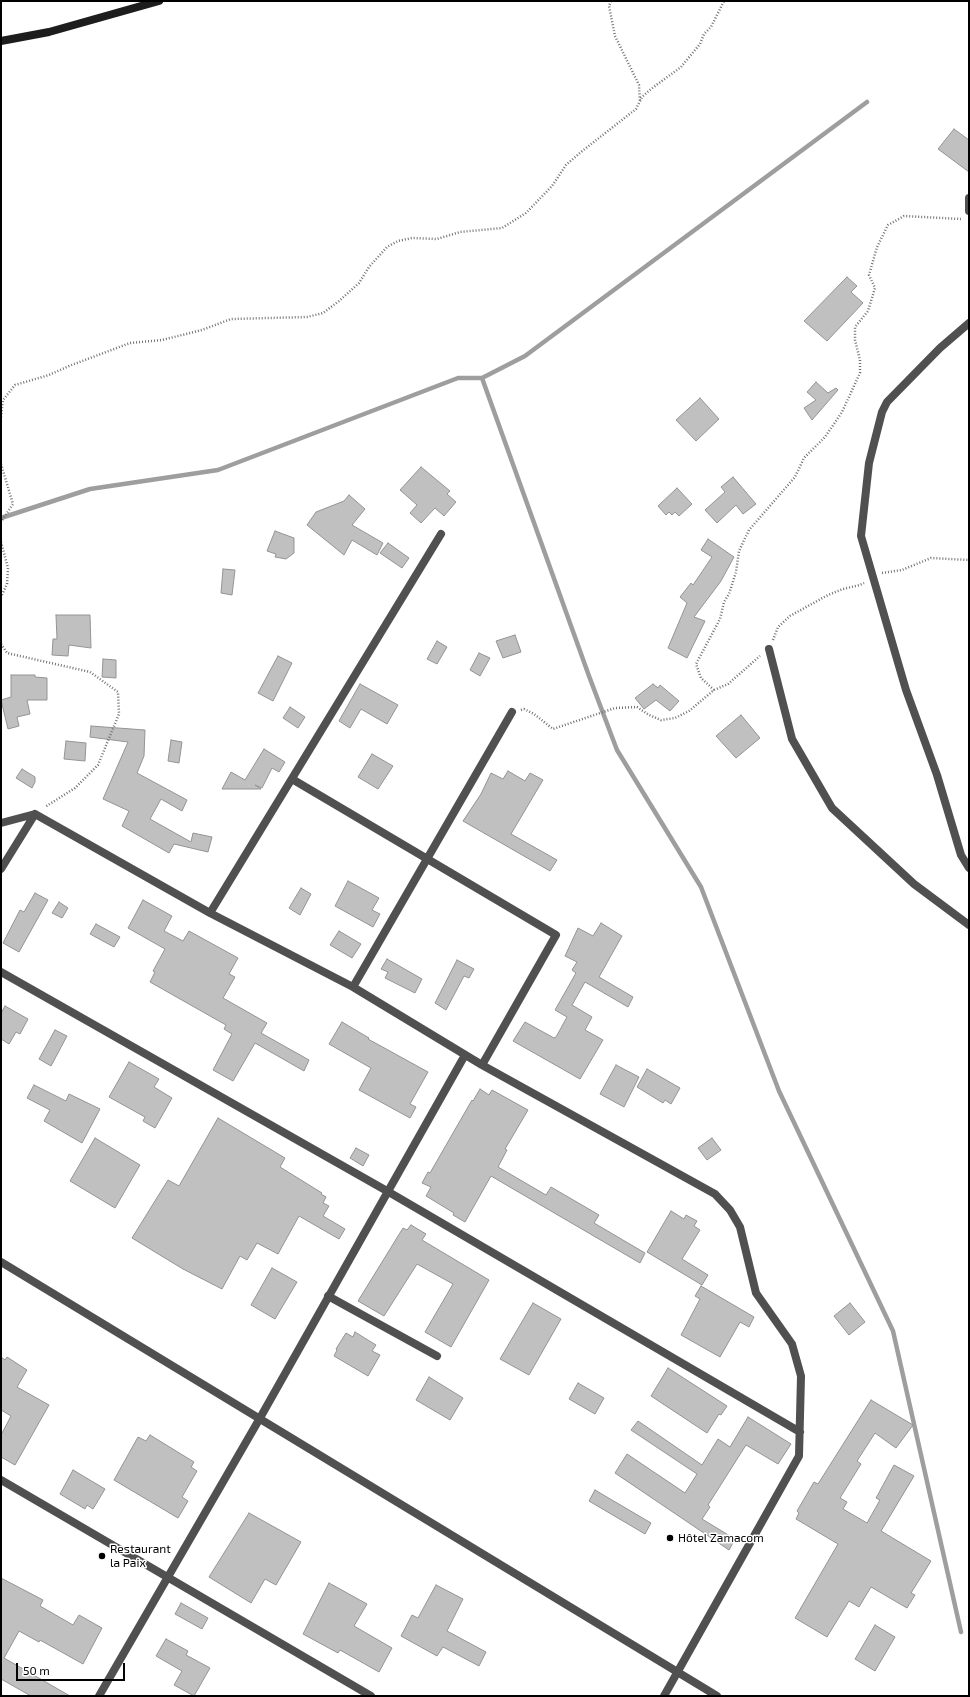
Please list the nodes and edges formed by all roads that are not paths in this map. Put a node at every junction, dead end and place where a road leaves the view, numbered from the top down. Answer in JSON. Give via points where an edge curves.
{"nodes":[{"id":1,"x":159,"y":1,"type":"edge"},
{"id":2,"x":1,"y":41,"type":"edge"},
{"id":3,"x":969,"y":198,"type":"edge"},
{"id":4,"x":969,"y":210,"type":"edge"},
{"id":5,"x":969,"y":323,"type":"edge"},
{"id":6,"x":441,"y":534,"type":"dead end"},
{"id":7,"x":769,"y":649,"type":"road end"},
{"id":8,"x":512,"y":712,"type":"road end"},
{"id":9,"x":292,"y":779,"type":"junction"},
{"id":10,"x":35,"y":814,"type":"junction"},
{"id":11,"x":1,"y":823,"type":"edge"},
{"id":12,"x":428,"y":859,"type":"junction"},
{"id":13,"x":969,"y":868,"type":"edge"},
{"id":14,"x":1,"y":869,"type":"edge"},
{"id":15,"x":210,"y":913,"type":"junction"},
{"id":16,"x":969,"y":925,"type":"edge"},
{"id":17,"x":1,"y":972,"type":"edge"},
{"id":18,"x":353,"y":987,"type":"junction"},
{"id":19,"x":465,"y":1055,"type":"junction"},
{"id":20,"x":482,"y":1065,"type":"junction"},
{"id":21,"x":387,"y":1191,"type":"junction"},
{"id":22,"x":1,"y":1262,"type":"edge"},
{"id":23,"x":328,"y":1296,"type":"junction"},
{"id":24,"x":437,"y":1356,"type":"dead end"},
{"id":25,"x":260,"y":1418,"type":"junction"},
{"id":26,"x":800,"y":1432,"type":"junction"},
{"id":27,"x":1,"y":1480,"type":"edge"},
{"id":28,"x":166,"y":1578,"type":"junction"},
{"id":29,"x":678,"y":1672,"type":"junction"},
{"id":30,"x":99,"y":1696,"type":"edge"},
{"id":31,"x":371,"y":1696,"type":"edge"},
{"id":32,"x":664,"y":1696,"type":"edge"},
{"id":33,"x":717,"y":1696,"type":"edge"}],
"edges":[{"from":1,"to":2,"type":"street","via":[[49,32]]},
{"from":3,"to":4,"type":"street"},
{"from":5,"to":13,"type":"street","via":[[940,348],[887,402],[869,463],[861,536],[906,690],[937,775],[961,855]]},
{"from":6,"to":9,"type":"street"},
{"from":7,"to":16,"type":"street","via":[[792,739],[832,808],[914,884]]},
{"from":8,"to":12,"type":"street"},
{"from":9,"to":12,"type":"street"},
{"from":9,"to":15,"type":"street"},
{"from":10,"to":11,"type":"street"},
{"from":10,"to":14,"type":"street"},
{"from":10,"to":15,"type":"street"},
{"from":12,"to":18,"type":"street"},
{"from":12,"to":20,"type":"street","via":[[556,935]]},
{"from":15,"to":18,"type":"street"},
{"from":17,"to":21,"type":"street"},
{"from":18,"to":19,"type":"street"},
{"from":19,"to":20,"type":"street"},
{"from":19,"to":21,"type":"street"},
{"from":20,"to":26,"type":"street","via":[[715,1194],[730,1210],[740,1227],[756,1293],[792,1344],[801,1376]]},
{"from":21,"to":23,"type":"street"},
{"from":21,"to":26,"type":"street"},
{"from":22,"to":25,"type":"street"},
{"from":23,"to":24,"type":"street"},
{"from":23,"to":25,"type":"street"},
{"from":25,"to":28,"type":"street"},
{"from":25,"to":29,"type":"street"},
{"from":26,"to":29,"type":"street","via":[[799,1456]]},
{"from":27,"to":28,"type":"street"},
{"from":28,"to":30,"type":"street"},
{"from":28,"to":31,"type":"street"},
{"from":29,"to":32,"type":"street"},
{"from":29,"to":33,"type":"street"}]}
